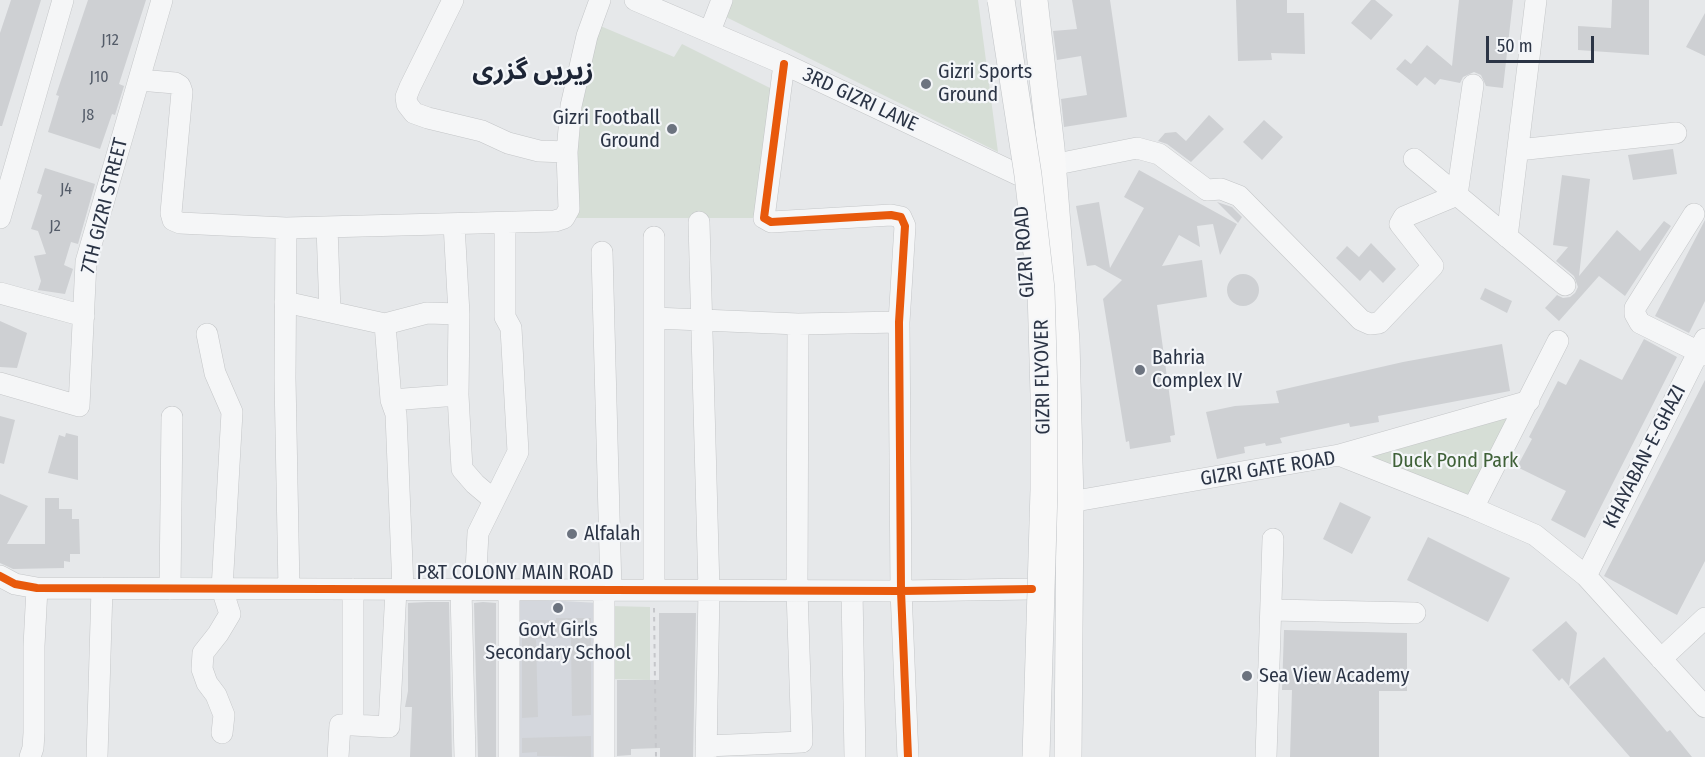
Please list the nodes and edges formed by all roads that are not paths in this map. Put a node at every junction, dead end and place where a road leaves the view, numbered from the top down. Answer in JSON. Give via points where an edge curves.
{"nodes":[{"id":1,"x":63,"y":0,"type":"edge"},
{"id":2,"x":162,"y":0,"type":"edge"},
{"id":3,"x":453,"y":0,"type":"edge"},
{"id":4,"x":600,"y":0,"type":"edge"},
{"id":5,"x":635,"y":0,"type":"edge"},
{"id":6,"x":722,"y":0,"type":"edge"},
{"id":7,"x":992,"y":0,"type":"edge"},
{"id":8,"x":1001,"y":0,"type":"edge"},
{"id":9,"x":1016,"y":0,"type":"edge"},
{"id":10,"x":1034,"y":0,"type":"edge"},
{"id":11,"x":1536,"y":0,"type":"edge"},
{"id":12,"x":710,"y":32,"type":"junction"},
{"id":13,"x":784,"y":64,"type":"junction"},
{"id":14,"x":139,"y":80,"type":"junction"},
{"id":15,"x":1473,"y":85,"type":"dead end"},
{"id":16,"x":1676,"y":133,"type":"dead end"},
{"id":17,"x":1518,"y":150,"type":"junction"},
{"id":18,"x":567,"y":152,"type":"junction"},
{"id":19,"x":1414,"y":159,"type":"dead end"},
{"id":20,"x":1053,"y":172,"type":"junction"},
{"id":21,"x":1019,"y":175,"type":"junction"},
{"id":22,"x":1457,"y":195,"type":"junction"},
{"id":23,"x":1694,"y":214,"type":"dead end"},
{"id":24,"x":0,"y":218,"type":"edge"},
{"id":25,"x":699,"y":222,"type":"dead end"},
{"id":26,"x":505,"y":223,"type":"junction"},
{"id":27,"x":454,"y":224,"type":"junction"},
{"id":28,"x":327,"y":227,"type":"junction"},
{"id":29,"x":286,"y":228,"type":"junction"},
{"id":30,"x":654,"y":237,"type":"dead end"},
{"id":31,"x":1507,"y":237,"type":"junction"},
{"id":32,"x":602,"y":252,"type":"dead end"},
{"id":33,"x":1565,"y":285,"type":"dead end"},
{"id":34,"x":0,"y":293,"type":"edge"},
{"id":35,"x":285,"y":302,"type":"junction"},
{"id":36,"x":330,"y":312,"type":"junction"},
{"id":37,"x":459,"y":314,"type":"junction"},
{"id":38,"x":84,"y":316,"type":"junction"},
{"id":39,"x":654,"y":318,"type":"junction"},
{"id":40,"x":702,"y":321,"type":"junction"},
{"id":41,"x":900,"y":322,"type":"junction"},
{"id":42,"x":385,"y":324,"type":"junction"},
{"id":43,"x":798,"y":324,"type":"junction"},
{"id":44,"x":207,"y":334,"type":"dead end"},
{"id":45,"x":1558,"y":341,"type":"dead end"},
{"id":46,"x":1703,"y":349,"type":"edge"},
{"id":47,"x":0,"y":383,"type":"edge"},
{"id":48,"x":458,"y":395,"type":"junction"},
{"id":49,"x":391,"y":400,"type":"junction"},
{"id":50,"x":1529,"y":401,"type":"junction"},
{"id":51,"x":171,"y":417,"type":"dead end"},
{"id":52,"x":1339,"y":455,"type":"junction"},
{"id":53,"x":494,"y":500,"type":"junction"},
{"id":54,"x":1033,"y":501,"type":"junction"},
{"id":55,"x":1070,"y":502,"type":"junction"},
{"id":56,"x":1473,"y":508,"type":"junction"},
{"id":57,"x":1273,"y":539,"type":"dead end"},
{"id":58,"x":0,"y":576,"type":"edge"},
{"id":59,"x":1586,"y":576,"type":"junction"},
{"id":60,"x":37,"y":588,"type":"junction"},
{"id":61,"x":102,"y":588,"type":"junction"},
{"id":62,"x":170,"y":589,"type":"junction"},
{"id":63,"x":222,"y":589,"type":"junction"},
{"id":64,"x":289,"y":589,"type":"junction"},
{"id":65,"x":353,"y":589,"type":"junction"},
{"id":66,"x":399,"y":589,"type":"junction"},
{"id":67,"x":1032,"y":589,"type":"junction"},
{"id":68,"x":468,"y":590,"type":"junction"},
{"id":69,"x":509,"y":590,"type":"junction"},
{"id":70,"x":608,"y":590,"type":"junction"},
{"id":71,"x":654,"y":590,"type":"junction"},
{"id":72,"x":709,"y":590,"type":"junction"},
{"id":73,"x":796,"y":590,"type":"junction"},
{"id":74,"x":852,"y":591,"type":"junction"},
{"id":75,"x":901,"y":591,"type":"junction"},
{"id":76,"x":1705,"y":601,"type":"edge"},
{"id":77,"x":1272,"y":610,"type":"junction"},
{"id":78,"x":1415,"y":614,"type":"dead end"},
{"id":79,"x":1697,"y":624,"type":"edge"},
{"id":80,"x":1661,"y":659,"type":"junction"},
{"id":81,"x":1705,"y":707,"type":"edge"},
{"id":82,"x":353,"y":726,"type":"junction"},
{"id":83,"x":222,"y":733,"type":"dead end"},
{"id":84,"x":706,"y":751,"type":"edge"},
{"id":85,"x":30,"y":757,"type":"edge"},
{"id":86,"x":97,"y":757,"type":"edge"},
{"id":87,"x":338,"y":757,"type":"edge"},
{"id":88,"x":465,"y":757,"type":"edge"},
{"id":89,"x":509,"y":757,"type":"edge"},
{"id":90,"x":604,"y":757,"type":"edge"},
{"id":91,"x":855,"y":757,"type":"edge"},
{"id":92,"x":908,"y":757,"type":"edge"},
{"id":93,"x":1028,"y":757,"type":"edge"},
{"id":94,"x":1036,"y":757,"type":"edge"},
{"id":95,"x":1054,"y":757,"type":"edge"},
{"id":96,"x":1068,"y":757,"type":"edge"},
{"id":97,"x":1266,"y":757,"type":"edge"}],
"edges":[{"from":1,"to":24,"type":"street"},
{"from":2,"to":14,"type":"street","name":"7TH GIZRI STREET"},
{"from":3,"to":18,"type":"street","via":[[410,87],[407,104],[421,115],[482,131],[508,143],[539,151]]},
{"from":4,"to":18,"type":"street","via":[[587,36],[571,106]]},
{"from":5,"to":12,"type":"street","name":"3RD GIZRI LANE"},
{"from":6,"to":12,"type":"street"},
{"from":7,"to":21,"type":"main road","name":"GIZRI ROAD"},
{"from":8,"to":94,"type":"main road","name":"GIZRI FLYOVER","bridge":true,"via":[[1041,289],[1044,479]]},
{"from":9,"to":95,"type":"main road","name":"GIZRI FLYOVER","via":[[1030,76],[1052,261],[1058,375]]},
{"from":10,"to":20,"type":"main road","name":"GIZRI ROAD"},
{"from":11,"to":17,"type":"street"},
{"from":12,"to":13,"type":"street","name":"3RD GIZRI LANE"},
{"from":13,"to":21,"type":"street","name":"3RD GIZRI LANE"},
{"from":13,"to":41,"type":"street","via":[[764,218],[771,222],[891,215],[901,218],[904,226]]},
{"from":14,"to":29,"type":"street","via":[[175,83],[182,92],[173,220]]},
{"from":14,"to":38,"type":"street","name":"7TH GIZRI STREET","via":[[87,262]]},
{"from":15,"to":22,"type":"street"},
{"from":16,"to":17,"type":"street"},
{"from":17,"to":31,"type":"street"},
{"from":18,"to":26,"type":"street","via":[[569,209],[564,218],[555,222]]},
{"from":19,"to":22,"type":"street"},
{"from":20,"to":21,"type":"street","name":"3RD GIZRI LANE"},
{"from":20,"to":22,"type":"street","name":"3RD GIZRI LANE","via":[[1137,148],[1159,154],[1207,190],[1221,189],[1239,196],[1361,320],[1370,324],[1379,323],[1433,266],[1401,224],[1404,217]]},
{"from":20,"to":55,"type":"main road","name":"GIZRI ROAD","via":[[1066,341]]},
{"from":21,"to":54,"type":"main road","name":"GIZRI ROAD","via":[[1032,348]]},
{"from":22,"to":31,"type":"street"},
{"from":23,"to":46,"type":"street","via":[[1635,308],[1635,314],[1640,323]]},
{"from":25,"to":40,"type":"street"},
{"from":26,"to":27,"type":"street"},
{"from":26,"to":53,"type":"street","via":[[505,317],[511,328],[518,452]]},
{"from":27,"to":28,"type":"street"},
{"from":27,"to":37,"type":"street"},
{"from":28,"to":29,"type":"street"},
{"from":28,"to":36,"type":"street"},
{"from":29,"to":35,"type":"street"},
{"from":30,"to":39,"type":"street"},
{"from":31,"to":33,"type":"street"},
{"from":32,"to":70,"type":"street"},
{"from":34,"to":38,"type":"street"},
{"from":35,"to":36,"type":"street"},
{"from":35,"to":64,"type":"street"},
{"from":36,"to":42,"type":"street"},
{"from":37,"to":42,"type":"street","via":[[427,313]]},
{"from":37,"to":48,"type":"street"},
{"from":38,"to":47,"type":"street","name":"7TH GIZRI STREET","via":[[79,406]]},
{"from":39,"to":40,"type":"street"},
{"from":39,"to":71,"type":"street"},
{"from":40,"to":43,"type":"street"},
{"from":40,"to":72,"type":"street"},
{"from":41,"to":43,"type":"street"},
{"from":41,"to":75,"type":"street"},
{"from":42,"to":49,"type":"street"},
{"from":43,"to":73,"type":"street"},
{"from":44,"to":63,"type":"street","via":[[215,373],[232,412]]},
{"from":45,"to":50,"type":"street"},
{"from":46,"to":59,"type":"street","name":"KHAYABAN-E-GHAZI"},
{"from":48,"to":49,"type":"street"},
{"from":48,"to":53,"type":"street","via":[[462,469]]},
{"from":49,"to":66,"type":"street","via":[[396,414]]},
{"from":50,"to":52,"type":"street"},
{"from":50,"to":56,"type":"street"},
{"from":51,"to":62,"type":"street"},
{"from":52,"to":55,"type":"street","name":"GIZRI GATE ROAD"},
{"from":52,"to":56,"type":"street","name":"GIZRI GATE ROAD"},
{"from":53,"to":68,"type":"street","via":[[478,532]]},
{"from":54,"to":55,"type":"street","name":"GIZRI GATE ROAD"},
{"from":54,"to":67,"type":"main road","name":"GIZRI ROAD"},
{"from":55,"to":96,"type":"main road","name":"GIZRI ROAD"},
{"from":56,"to":59,"type":"street","name":"GIZRI GATE ROAD","via":[[1535,535]]},
{"from":57,"to":77,"type":"street"},
{"from":58,"to":60,"type":"street","name":"P&T COLONY MAIN ROAD"},
{"from":59,"to":80,"type":"street","name":"GIZRI GATE ROAD"},
{"from":60,"to":61,"type":"street","name":"P&T COLONY MAIN ROAD"},
{"from":60,"to":85,"type":"street","via":[[34,733]]},
{"from":61,"to":62,"type":"street","name":"P&T COLONY MAIN ROAD"},
{"from":61,"to":86,"type":"street"},
{"from":62,"to":63,"type":"street","name":"P&T COLONY MAIN ROAD"},
{"from":63,"to":64,"type":"street","name":"P&T COLONY MAIN ROAD"},
{"from":63,"to":83,"type":"street","via":[[230,614],[203,653],[202,669],[224,715]]},
{"from":64,"to":65,"type":"street","name":"P&T COLONY MAIN ROAD"},
{"from":65,"to":66,"type":"street","name":"P&T COLONY MAIN ROAD"},
{"from":65,"to":82,"type":"street"},
{"from":66,"to":68,"type":"street","name":"P&T COLONY MAIN ROAD"},
{"from":66,"to":82,"type":"street","via":[[389,728]]},
{"from":67,"to":75,"type":"street","name":"P&T COLONY MAIN ROAD"},
{"from":67,"to":93,"type":"main road","name":"GIZRI ROAD"},
{"from":68,"to":69,"type":"street","name":"P&T COLONY MAIN ROAD"},
{"from":68,"to":88,"type":"street"},
{"from":69,"to":70,"type":"street","name":"P&T COLONY MAIN ROAD"},
{"from":69,"to":89,"type":"street"},
{"from":70,"to":71,"type":"street","name":"P&T COLONY MAIN ROAD"},
{"from":70,"to":90,"type":"street"},
{"from":71,"to":72,"type":"street","name":"P&T COLONY MAIN ROAD"},
{"from":72,"to":73,"type":"street","name":"P&T COLONY MAIN ROAD"},
{"from":72,"to":84,"type":"street"},
{"from":73,"to":74,"type":"street","name":"P&T COLONY MAIN ROAD"},
{"from":73,"to":84,"type":"street","via":[[802,742]]},
{"from":74,"to":75,"type":"street","name":"P&T COLONY MAIN ROAD"},
{"from":74,"to":91,"type":"street"},
{"from":75,"to":92,"type":"street"},
{"from":76,"to":79,"type":"street"},
{"from":77,"to":78,"type":"street"},
{"from":77,"to":97,"type":"street"},
{"from":79,"to":80,"type":"street"},
{"from":80,"to":81,"type":"street","name":"GIZRI GATE ROAD"},
{"from":82,"to":87,"type":"street","via":[[340,725]]}]}
